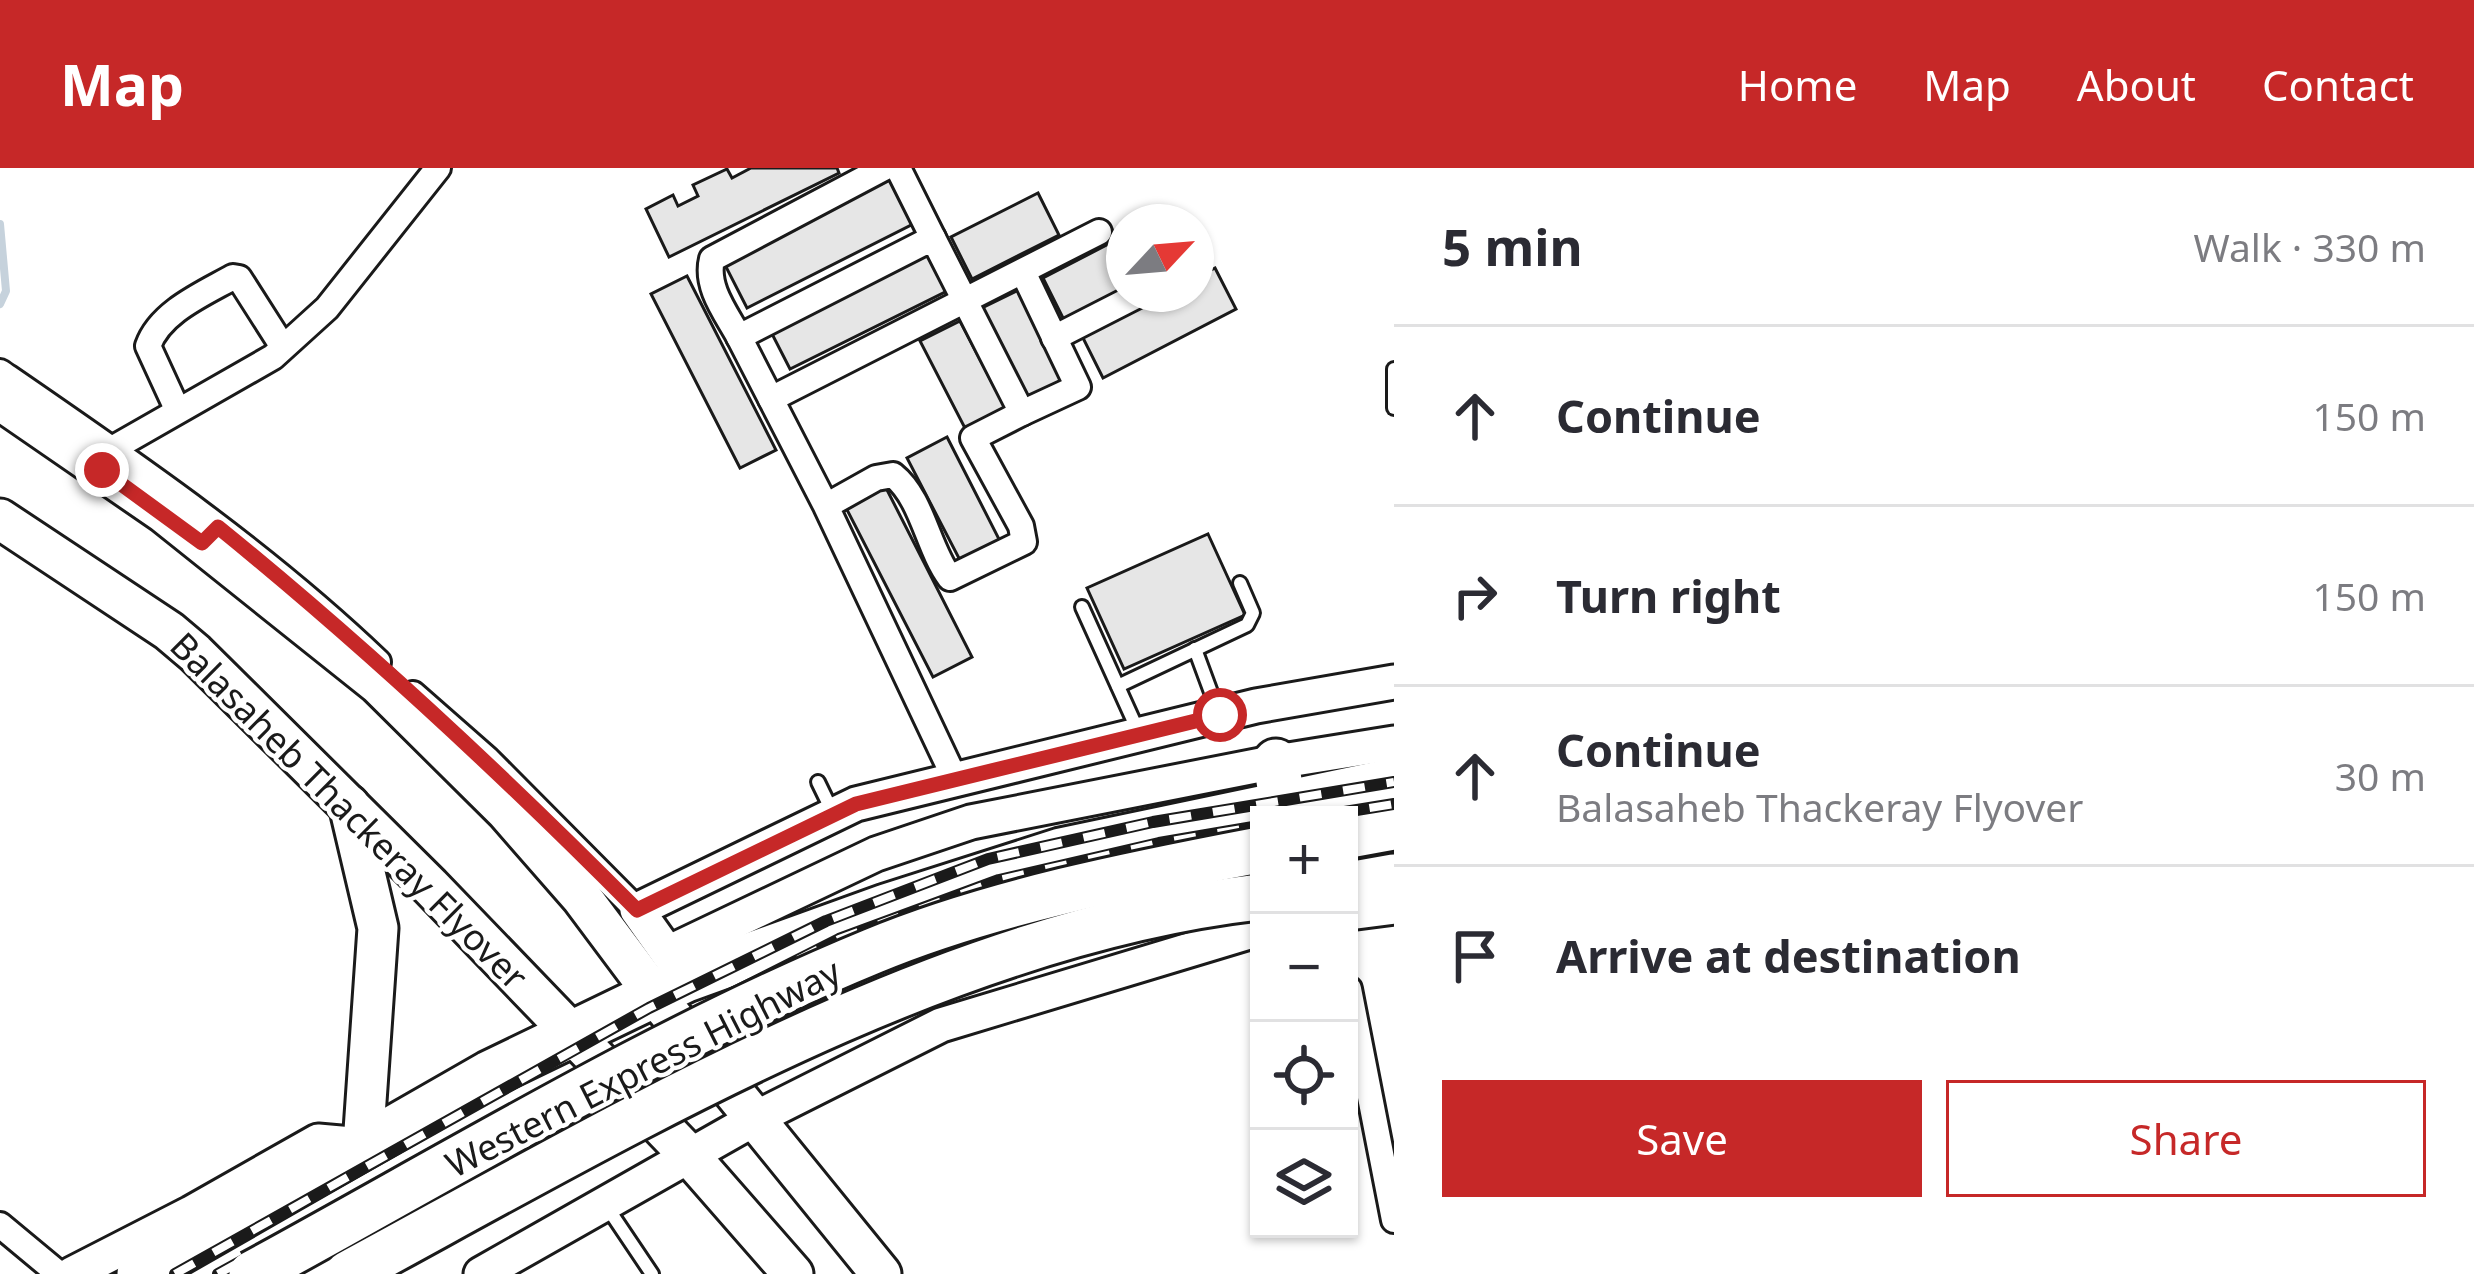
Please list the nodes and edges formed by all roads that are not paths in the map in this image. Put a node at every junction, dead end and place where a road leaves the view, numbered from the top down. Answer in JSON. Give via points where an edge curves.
{"nodes":[{"id":1,"x":438,"y":168,"type":"edge"},
{"id":2,"x":884,"y":168,"type":"edge"},
{"id":3,"x":898,"y":168,"type":"edge"},
{"id":4,"x":1099,"y":232,"type":"dead end"},
{"id":5,"x":933,"y":238,"type":"junction"},
{"id":6,"x":1023,"y":272,"type":"junction"},
{"id":7,"x":966,"y":301,"type":"junction"},
{"id":8,"x":1106,"y":311,"type":"edge"},
{"id":9,"x":739,"y":337,"type":"junction"},
{"id":10,"x":1054,"y":338,"type":"junction"},
{"id":11,"x":284,"y":347,"type":"junction"},
{"id":12,"x":1394,"y":369,"type":"edge"},
{"id":13,"x":0,"y":372,"type":"edge"},
{"id":14,"x":0,"y":400,"type":"edge"},
{"id":15,"x":771,"y":400,"type":"junction"},
{"id":16,"x":1394,"y":407,"type":"edge"},
{"id":17,"x":177,"y":409,"type":"junction"},
{"id":18,"x":1022,"y":413,"type":"junction"},
{"id":19,"x":112,"y":449,"type":"junction"},
{"id":20,"x":826,"y":506,"type":"junction"},
{"id":21,"x":0,"y":519,"type":"edge"},
{"id":22,"x":210,"y":535,"type":"junction"},
{"id":23,"x":1240,"y":583,"type":"dead end"},
{"id":24,"x":1082,"y":607,"type":"dead end"},
{"id":25,"x":1195,"y":649,"type":"junction"},
{"id":26,"x":1394,"y":682,"type":"edge"},
{"id":27,"x":1118,"y":686,"type":"junction"},
{"id":28,"x":1220,"y":715,"type":"junction"},
{"id":29,"x":1140,"y":734,"type":"junction"},
{"id":30,"x":1394,"y":742,"type":"edge"},
{"id":31,"x":1276,"y":761,"type":"junction"},
{"id":32,"x":955,"y":779,"type":"junction"},
{"id":33,"x":1394,"y":781,"type":"edge"},
{"id":34,"x":818,"y":782,"type":"dead end"},
{"id":35,"x":349,"y":805,"type":"junction"},
{"id":36,"x":1314,"y":806,"type":"edge"},
{"id":37,"x":1336,"y":806,"type":"edge"},
{"id":38,"x":834,"y":815,"type":"junction"},
{"id":39,"x":1358,"y":820,"type":"edge"},
{"id":40,"x":1250,"y":823,"type":"edge"},
{"id":41,"x":1394,"y":827,"type":"edge"},
{"id":42,"x":1250,"y":852,"type":"edge"},
{"id":43,"x":1394,"y":877,"type":"edge"},
{"id":44,"x":1358,"y":883,"type":"edge"},
{"id":45,"x":1250,"y":898,"type":"edge"},
{"id":46,"x":1394,"y":907,"type":"edge"},
{"id":47,"x":637,"y":910,"type":"junction"},
{"id":48,"x":1358,"y":913,"type":"edge"},
{"id":49,"x":1250,"y":932,"type":"edge"},
{"id":50,"x":669,"y":975,"type":"junction"},
{"id":51,"x":1355,"y":1022,"type":"edge"},
{"id":52,"x":570,"y":1033,"type":"junction"},
{"id":53,"x":756,"y":1118,"type":"junction"},
{"id":54,"x":363,"y":1145,"type":"junction"},
{"id":55,"x":688,"y":1154,"type":"junction"},
{"id":56,"x":604,"y":1203,"type":"junction"},
{"id":57,"x":221,"y":1211,"type":"junction"},
{"id":58,"x":1394,"y":1220,"type":"edge"},
{"id":59,"x":0,"y":1225,"type":"edge"},
{"id":60,"x":59,"y":1274,"type":"edge"},
{"id":61,"x":72,"y":1274,"type":"edge"},
{"id":62,"x":140,"y":1274,"type":"edge"},
{"id":63,"x":252,"y":1274,"type":"edge"},
{"id":64,"x":348,"y":1274,"type":"edge"},
{"id":65,"x":481,"y":1274,"type":"edge"},
{"id":66,"x":652,"y":1274,"type":"edge"},
{"id":67,"x":793,"y":1274,"type":"edge"},
{"id":68,"x":881,"y":1274,"type":"edge"}],
"edges":[{"from":1,"to":11,"type":"street","via":[[327,308]]},
{"from":2,"to":9,"type":"street","via":[[712,260],[712,286]]},
{"from":3,"to":5,"type":"street"},
{"from":4,"to":6,"type":"street"},
{"from":5,"to":7,"type":"street"},
{"from":5,"to":9,"type":"street"},
{"from":6,"to":7,"type":"street"},
{"from":6,"to":10,"type":"street"},
{"from":7,"to":15,"type":"street"},
{"from":7,"to":18,"type":"street"},
{"from":8,"to":10,"type":"street"},
{"from":9,"to":15,"type":"street"},
{"from":10,"to":18,"type":"street","via":[[1078,387]]},
{"from":11,"to":17,"type":"street"},
{"from":11,"to":17,"type":"street","via":[[232,277],[149,338]]},
{"from":12,"to":16,"type":"lane"},
{"from":13,"to":19,"type":"street"},
{"from":14,"to":22,"type":"main road","via":[[164,513]]},
{"from":15,"to":20,"type":"street"},
{"from":17,"to":19,"type":"street"},
{"from":18,"to":20,"type":"street","via":[[974,439],[1024,542],[968,572],[950,578],[939,564],[906,486],[893,476]]},
{"from":19,"to":22,"type":"street"},
{"from":20,"to":32,"type":"street"},
{"from":21,"to":35,"type":"main road","name":"Balasaheb Thackeray Flyover","via":[[169,631]]},
{"from":22,"to":47,"type":"street","via":[[336,622]]},
{"from":22,"to":50,"type":"main road","via":[[378,684],[582,898]]},
{"from":23,"to":25,"type":"lane","via":[[1253,613],[1247,625]]},
{"from":24,"to":27,"type":"lane"},
{"from":25,"to":27,"type":"lane"},
{"from":25,"to":28,"type":"lane"},
{"from":26,"to":28,"type":"main road"},
{"from":27,"to":29,"type":"lane"},
{"from":28,"to":29,"type":"main road"},
{"from":29,"to":32,"type":"main road"},
{"from":30,"to":31,"type":"main road"},
{"from":31,"to":36,"type":"highway"},
{"from":31,"to":50,"type":"main road","via":[[971,822],[876,854]]},
{"from":32,"to":38,"type":"main road"},
{"from":33,"to":37,"type":"highway"},
{"from":34,"to":38,"type":"lane"},
{"from":35,"to":52,"type":"main road","name":"Balasaheb Thackeray Flyover"},
{"from":35,"to":54,"type":"main road","via":[[378,928]]},
{"from":38,"to":47,"type":"main road"},
{"from":39,"to":41,"type":"highway"},
{"from":40,"to":50,"type":"highway","via":[[1061,851]]},
{"from":42,"to":63,"type":"highway","name":"Western Express Highway","bridge":true,"via":[[1046,896],[876,950],[718,1021]]},
{"from":43,"to":44,"type":"highway"},
{"from":45,"to":64,"type":"highway","name":"Western Express Highway","bridge":true,"via":[[1052,942],[895,996],[642,1115]]},
{"from":46,"to":48,"type":"main road"},
{"from":47,"to":50,"type":"main road"},
{"from":49,"to":53,"type":"main road","via":[[941,1025]]},
{"from":50,"to":52,"type":"highway"},
{"from":50,"to":53,"type":"main road"},
{"from":51,"to":58,"type":"street"},
{"from":52,"to":54,"type":"highway"},
{"from":52,"to":55,"type":"main road","name":"Balasaheb Thackeray Flyover"},
{"from":53,"to":55,"type":"main road"},
{"from":53,"to":68,"type":"main road"},
{"from":54,"to":57,"type":"highway","via":[[281,1176]]},
{"from":55,"to":56,"type":"main road"},
{"from":55,"to":67,"type":"main road","name":"Balasaheb Thackeray Flyover"},
{"from":56,"to":65,"type":"main road"},
{"from":56,"to":66,"type":"lane"},
{"from":57,"to":61,"type":"main road"},
{"from":57,"to":62,"type":"highway"},
{"from":59,"to":60,"type":"street"}]}
